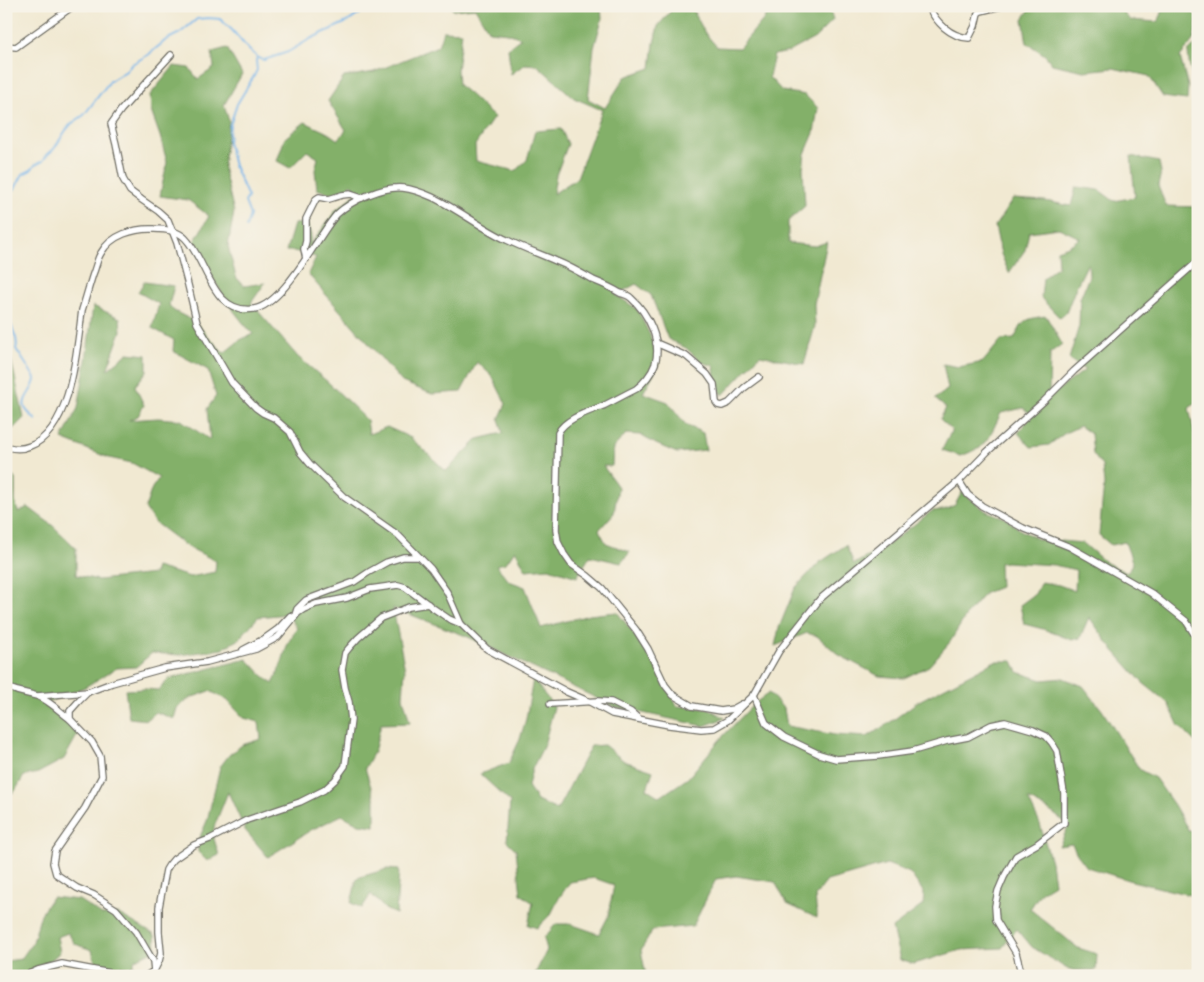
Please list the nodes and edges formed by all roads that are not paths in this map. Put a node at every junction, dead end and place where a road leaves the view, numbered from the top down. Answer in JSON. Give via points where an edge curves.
{"nodes":[{"id":1,"x":73,"y":6,"type":"edge"},
{"id":2,"x":928,"y":6,"type":"edge"},
{"id":3,"x":1001,"y":6,"type":"edge"},
{"id":4,"x":6,"y":46,"type":"edge"},
{"id":5,"x":171,"y":55,"type":"dead end"},
{"id":6,"x":362,"y":198,"type":"junction"},
{"id":7,"x":174,"y":233,"type":"junction"},
{"id":8,"x":306,"y":259,"type":"junction"},
{"id":9,"x":1198,"y":261,"type":"edge"},
{"id":10,"x":656,"y":343,"type":"junction"},
{"id":11,"x":759,"y":376,"type":"dead end"},
{"id":12,"x":6,"y":443,"type":"edge"},
{"id":13,"x":958,"y":481,"type":"junction"},
{"id":14,"x":419,"y":557,"type":"junction"},
{"id":15,"x":428,"y":604,"type":"junction"},
{"id":16,"x":296,"y":612,"type":"junction"},
{"id":17,"x":461,"y":624,"type":"junction"},
{"id":18,"x":1198,"y":640,"type":"edge"},
{"id":19,"x":6,"y":687,"type":"edge"},
{"id":20,"x":88,"y":692,"type":"junction"},
{"id":21,"x":37,"y":696,"type":"junction"},
{"id":22,"x":754,"y":696,"type":"junction"},
{"id":23,"x":590,"y":702,"type":"junction"},
{"id":24,"x":550,"y":704,"type":"dead end"},
{"id":25,"x":70,"y":719,"type":"junction"},
{"id":26,"x":640,"y":719,"type":"junction"},
{"id":27,"x":154,"y":971,"type":"junction"},
{"id":28,"x":24,"y":976,"type":"edge"},
{"id":29,"x":132,"y":976,"type":"edge"},
{"id":30,"x":146,"y":976,"type":"edge"},
{"id":31,"x":1022,"y":976,"type":"edge"}],
"edges":[{"from":1,"to":4,"type":"street","via":[[16,47]]},
{"from":2,"to":3,"type":"street","via":[[933,16],[948,30],[969,38],[978,13]]},
{"from":5,"to":7,"type":"street","via":[[111,124],[123,179],[130,191],[168,220]]},
{"from":6,"to":8,"type":"street","via":[[336,216]]},
{"from":6,"to":8,"type":"street","via":[[350,194],[316,199],[306,219]]},
{"from":6,"to":10,"type":"street","via":[[403,188],[432,197],[507,240],[630,296],[645,314]]},
{"from":7,"to":8,"type":"street","via":[[181,234],[191,244],[223,301],[242,309],[260,308],[268,302]]},
{"from":7,"to":12,"type":"street","via":[[159,229],[139,230],[112,240],[104,248],[82,310],[69,392],[58,418],[49,433],[33,445],[11,448]]},
{"from":7,"to":14,"type":"street","via":[[197,323],[232,383],[256,408],[290,432],[300,452],[344,497],[398,536]]},
{"from":9,"to":13,"type":"street","via":[[1074,371]]},
{"from":10,"to":11,"type":"street","via":[[686,356],[707,374],[714,384],[718,405],[725,406]]},
{"from":10,"to":22,"type":"street","via":[[652,370],[641,385],[564,424],[558,433],[558,542],[567,559],[602,588],[636,630],[673,695],[692,706],[720,711],[733,709]]},
{"from":13,"to":18,"type":"street","via":[[982,506],[1023,528],[1070,547],[1151,593],[1186,621]]},
{"from":13,"to":22,"type":"street","via":[[820,599],[779,651]]},
{"from":14,"to":16,"type":"street","via":[[402,557],[382,564],[354,582],[306,600]]},
{"from":14,"to":17,"type":"street","via":[[432,569]]},
{"from":15,"to":16,"type":"street","via":[[398,585],[370,589]]},
{"from":15,"to":17,"type":"street"},
{"from":15,"to":27,"type":"street","via":[[385,616],[348,648],[342,670],[351,720],[345,766],[335,780],[324,790],[300,802],[247,820],[194,845],[169,865],[159,907],[161,953]]},
{"from":16,"to":20,"type":"street","via":[[278,637],[256,649],[207,662],[165,668]]},
{"from":17,"to":23,"type":"street","via":[[487,649]]},
{"from":19,"to":21,"type":"street"},
{"from":20,"to":21,"type":"street"},
{"from":20,"to":25,"type":"street","via":[[70,711]]},
{"from":21,"to":25,"type":"street"},
{"from":22,"to":26,"type":"street","via":[[714,728],[701,729]]},
{"from":22,"to":31,"type":"street","via":[[766,723],[784,737],[827,757],[878,756],[913,751],[1005,722],[1046,736],[1057,751],[1064,793],[1064,824],[1016,856],[998,891],[995,906],[996,920],[1016,953]]},
{"from":23,"to":24,"type":"street"},
{"from":23,"to":26,"type":"street","via":[[612,714]]},
{"from":23,"to":26,"type":"street","via":[[611,702]]},
{"from":25,"to":27,"type":"street","via":[[92,742],[100,756],[102,776],[85,808],[55,850],[53,863],[56,874],[116,909],[136,932],[153,961]]},
{"from":27,"to":30,"type":"street"},
{"from":28,"to":29,"type":"street","via":[[62,964]]}]}
